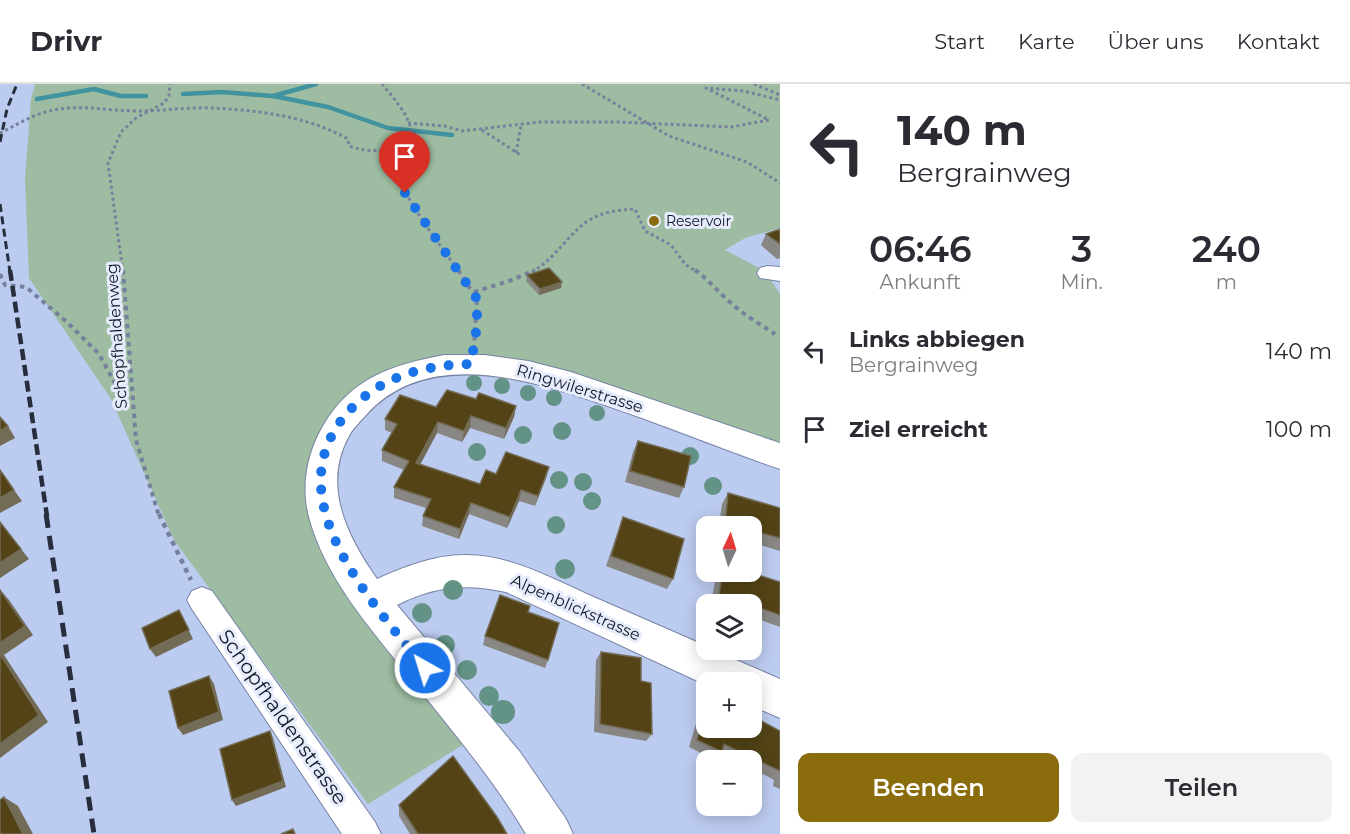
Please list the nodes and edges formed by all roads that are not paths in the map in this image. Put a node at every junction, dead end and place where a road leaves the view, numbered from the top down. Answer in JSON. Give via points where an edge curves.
{"nodes":[{"id":1,"x":780,"y":456,"type":"edge"},
{"id":2,"x":202,"y":600,"type":"road end"},
{"id":3,"x":371,"y":600,"type":"junction"},
{"id":4,"x":721,"y":672,"type":"edge"},
{"id":5,"x":762,"y":691,"type":"edge"},
{"id":6,"x":780,"y":699,"type":"edge"},
{"id":7,"x":363,"y":834,"type":"edge"},
{"id":8,"x":551,"y":834,"type":"edge"}],
"edges":[{"from":1,"to":3,"type":"street","name":"Ringwilerstrasse","via":[[546,374],[510,367],[471,364],[425,369],[389,381],[351,409],[330,439],[321,467],[324,513],[338,547]]},
{"from":2,"to":7,"type":"street","name":"Schopfhaldenstrasse"},
{"from":3,"to":4,"type":"street","name":"Alpenblickstrasse","via":[[410,580],[442,571],[463,569],[496,574],[529,585]]},
{"from":3,"to":8,"type":"street","name":"Ringwilerstrasse","via":[[487,742]]},
{"from":5,"to":6,"type":"street"}]}
